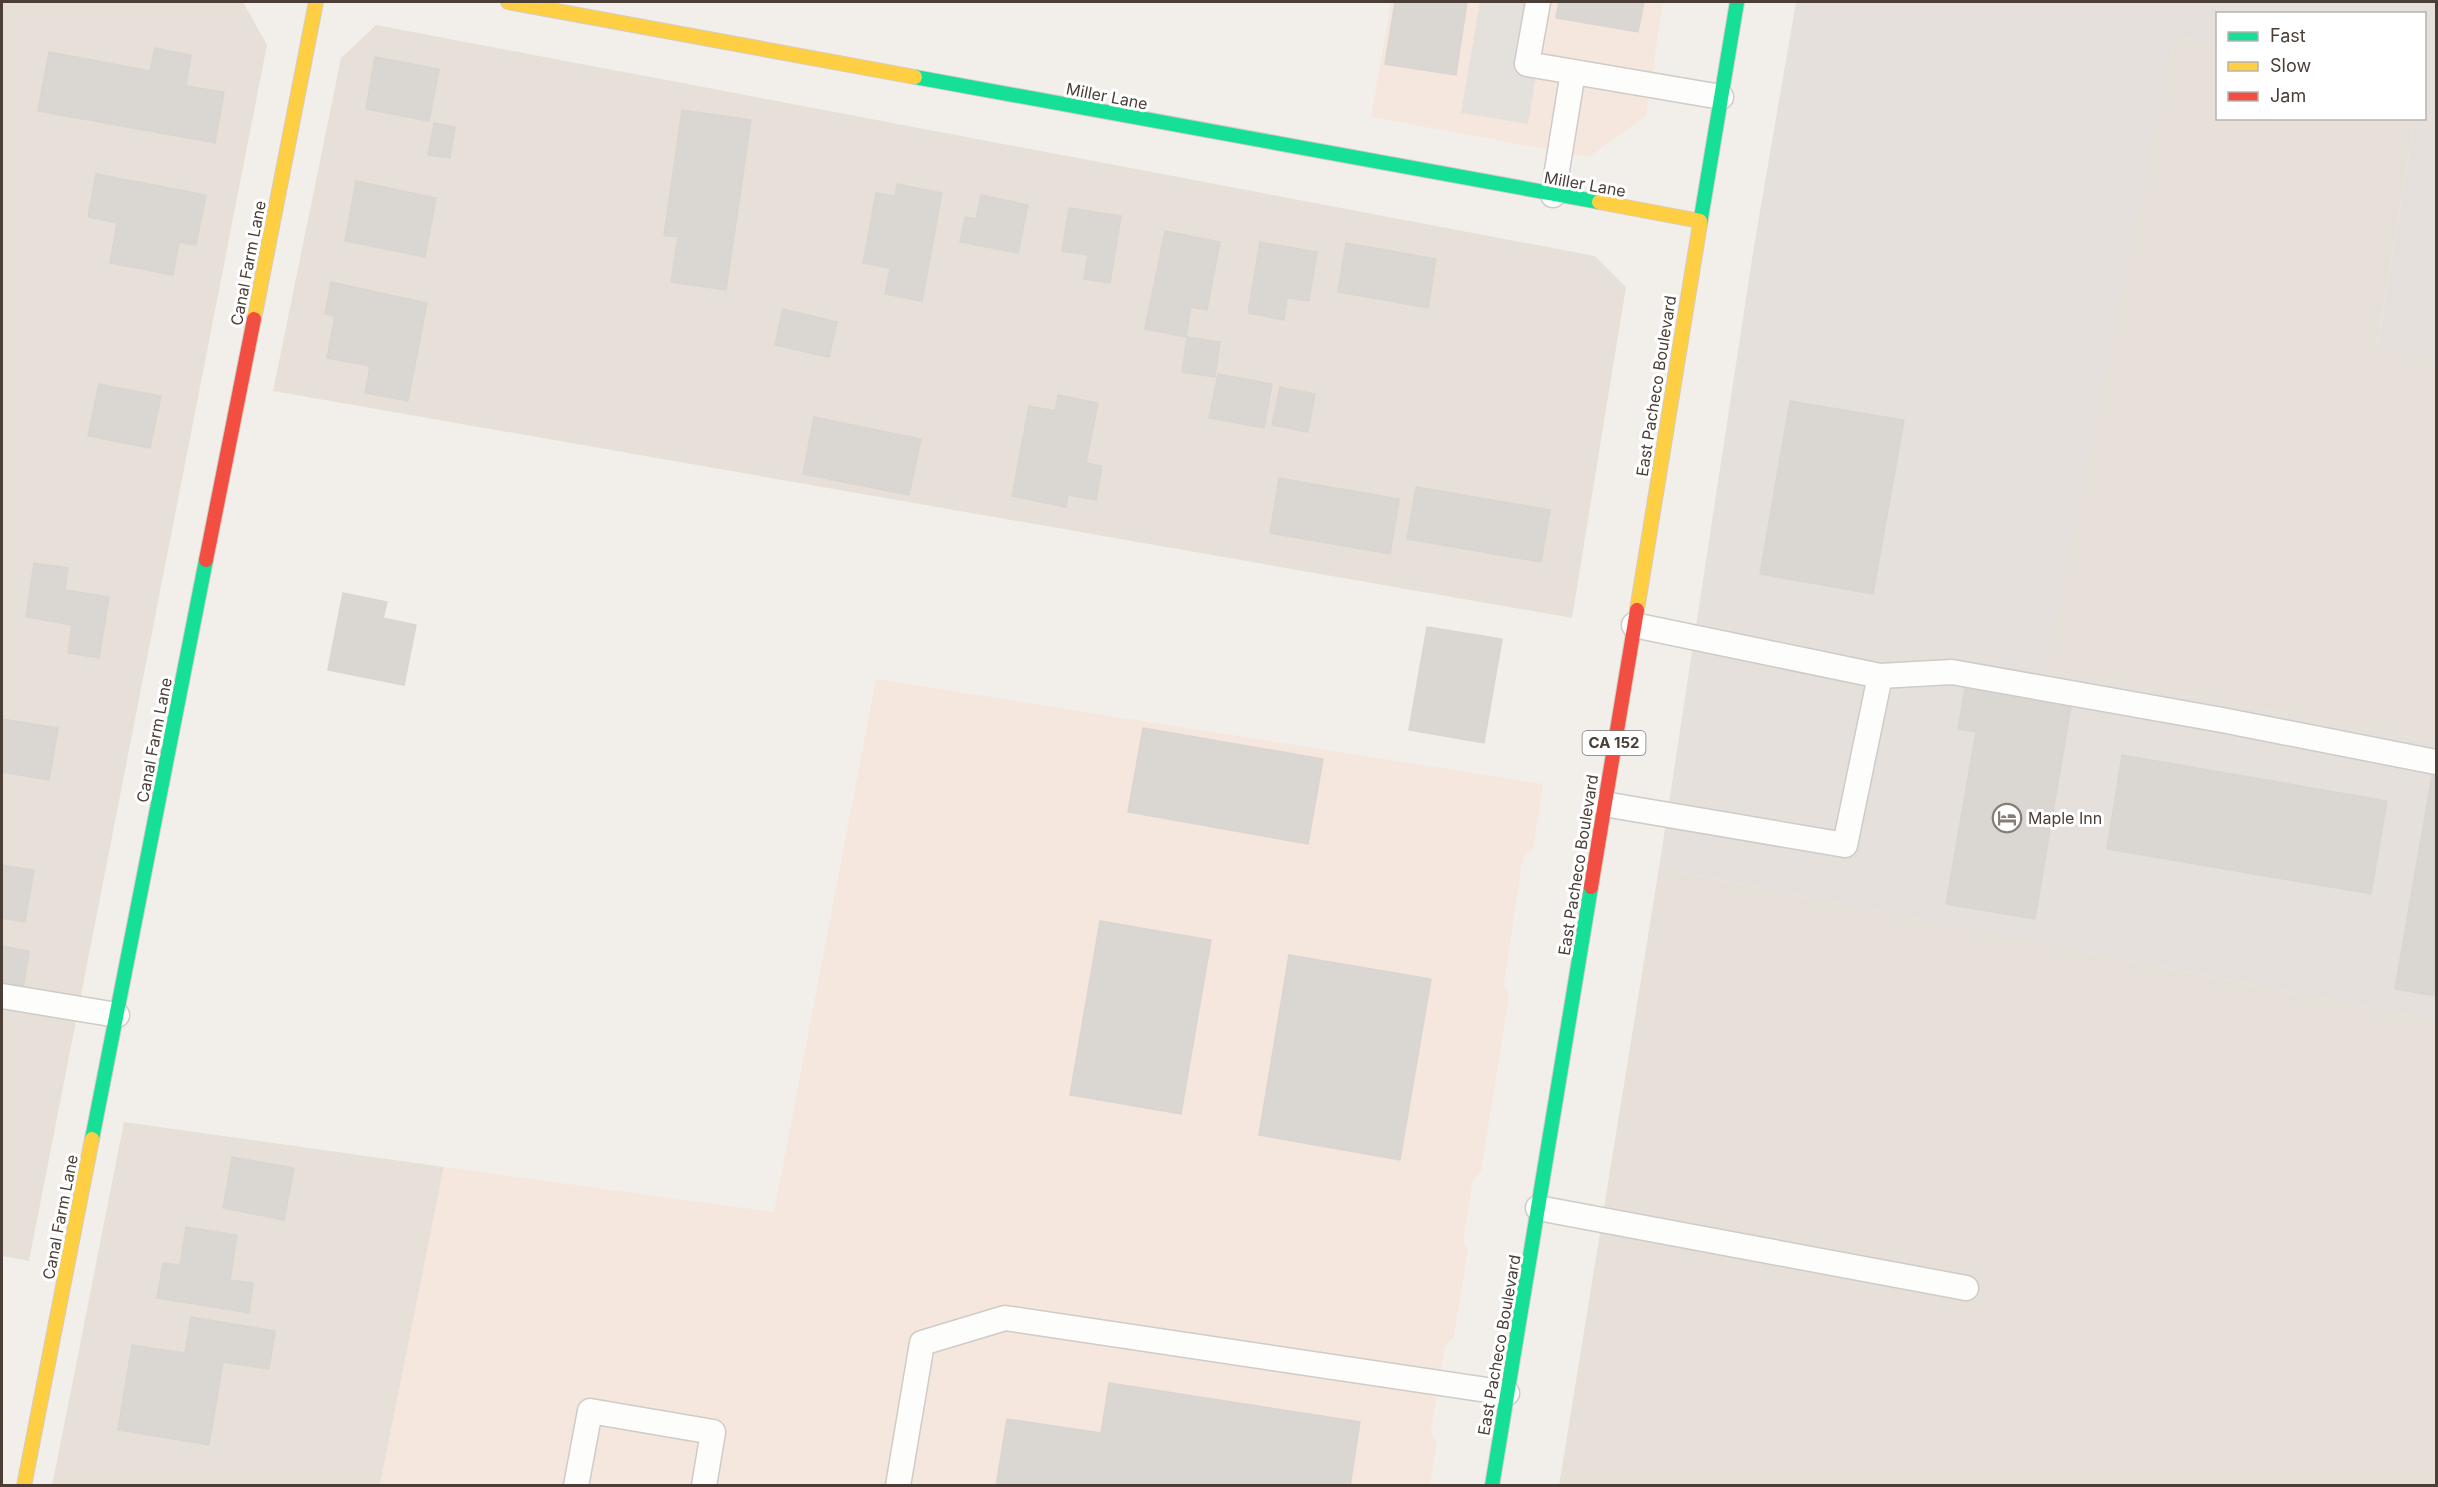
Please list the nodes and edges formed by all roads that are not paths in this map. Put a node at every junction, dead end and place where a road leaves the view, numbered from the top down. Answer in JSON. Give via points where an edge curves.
{"nodes":[{"id":1,"x":316,"y":2,"type":"edge"},
{"id":2,"x":508,"y":2,"type":"edge"},
{"id":3,"x":1538,"y":2,"type":"edge"},
{"id":4,"x":1737,"y":2,"type":"edge"},
{"id":5,"x":1573,"y":72,"type":"junction"},
{"id":6,"x":1721,"y":97,"type":"junction"},
{"id":7,"x":1552,"y":195,"type":"junction"},
{"id":8,"x":1700,"y":221,"type":"junction"},
{"id":9,"x":1634,"y":625,"type":"junction"},
{"id":10,"x":1880,"y":676,"type":"junction"},
{"id":11,"x":2436,"y":762,"type":"edge"},
{"id":12,"x":1604,"y":804,"type":"junction"},
{"id":13,"x":2,"y":996,"type":"edge"},
{"id":14,"x":117,"y":1015,"type":"junction"},
{"id":15,"x":1538,"y":1208,"type":"junction"},
{"id":16,"x":1966,"y":1288,"type":"dead end"},
{"id":17,"x":1507,"y":1393,"type":"junction"},
{"id":18,"x":24,"y":1485,"type":"edge"},
{"id":19,"x":576,"y":1485,"type":"edge"},
{"id":20,"x":704,"y":1485,"type":"edge"},
{"id":21,"x":898,"y":1485,"type":"edge"},
{"id":22,"x":1492,"y":1485,"type":"edge"}],
"edges":[{"from":1,"to":14,"type":"main road","name":"Canal Farm Lane"},
{"from":2,"to":7,"type":"main road","name":"Miller Lane"},
{"from":3,"to":5,"type":"lane","via":[[1527,64]]},
{"from":4,"to":6,"type":"main road","name":"East Pacheco Boulevard","number":"CA 152"},
{"from":5,"to":6,"type":"lane"},
{"from":5,"to":7,"type":"lane"},
{"from":6,"to":8,"type":"main road","name":"East Pacheco Boulevard","number":"CA 152"},
{"from":7,"to":8,"type":"main road","name":"Miller Lane"},
{"from":8,"to":9,"type":"main road","name":"East Pacheco Boulevard","number":"CA 152"},
{"from":9,"to":10,"type":"lane"},
{"from":9,"to":12,"type":"main road","name":"East Pacheco Boulevard","number":"CA 152"},
{"from":10,"to":11,"type":"lane","via":[[1952,672]]},
{"from":10,"to":12,"type":"lane","via":[[1845,845]]},
{"from":12,"to":15,"type":"main road","name":"East Pacheco Boulevard","number":"CA 152"},
{"from":13,"to":14,"type":"lane"},
{"from":14,"to":18,"type":"main road","name":"Canal Farm Lane"},
{"from":15,"to":16,"type":"lane"},
{"from":15,"to":17,"type":"main road","name":"East Pacheco Boulevard","number":"CA 152"},
{"from":17,"to":21,"type":"lane","via":[[1005,1317],[922,1343]]},
{"from":17,"to":22,"type":"main road","name":"East Pacheco Boulevard","number":"CA 152"},
{"from":19,"to":20,"type":"lane","via":[[590,1411],[713,1432]]}]}
